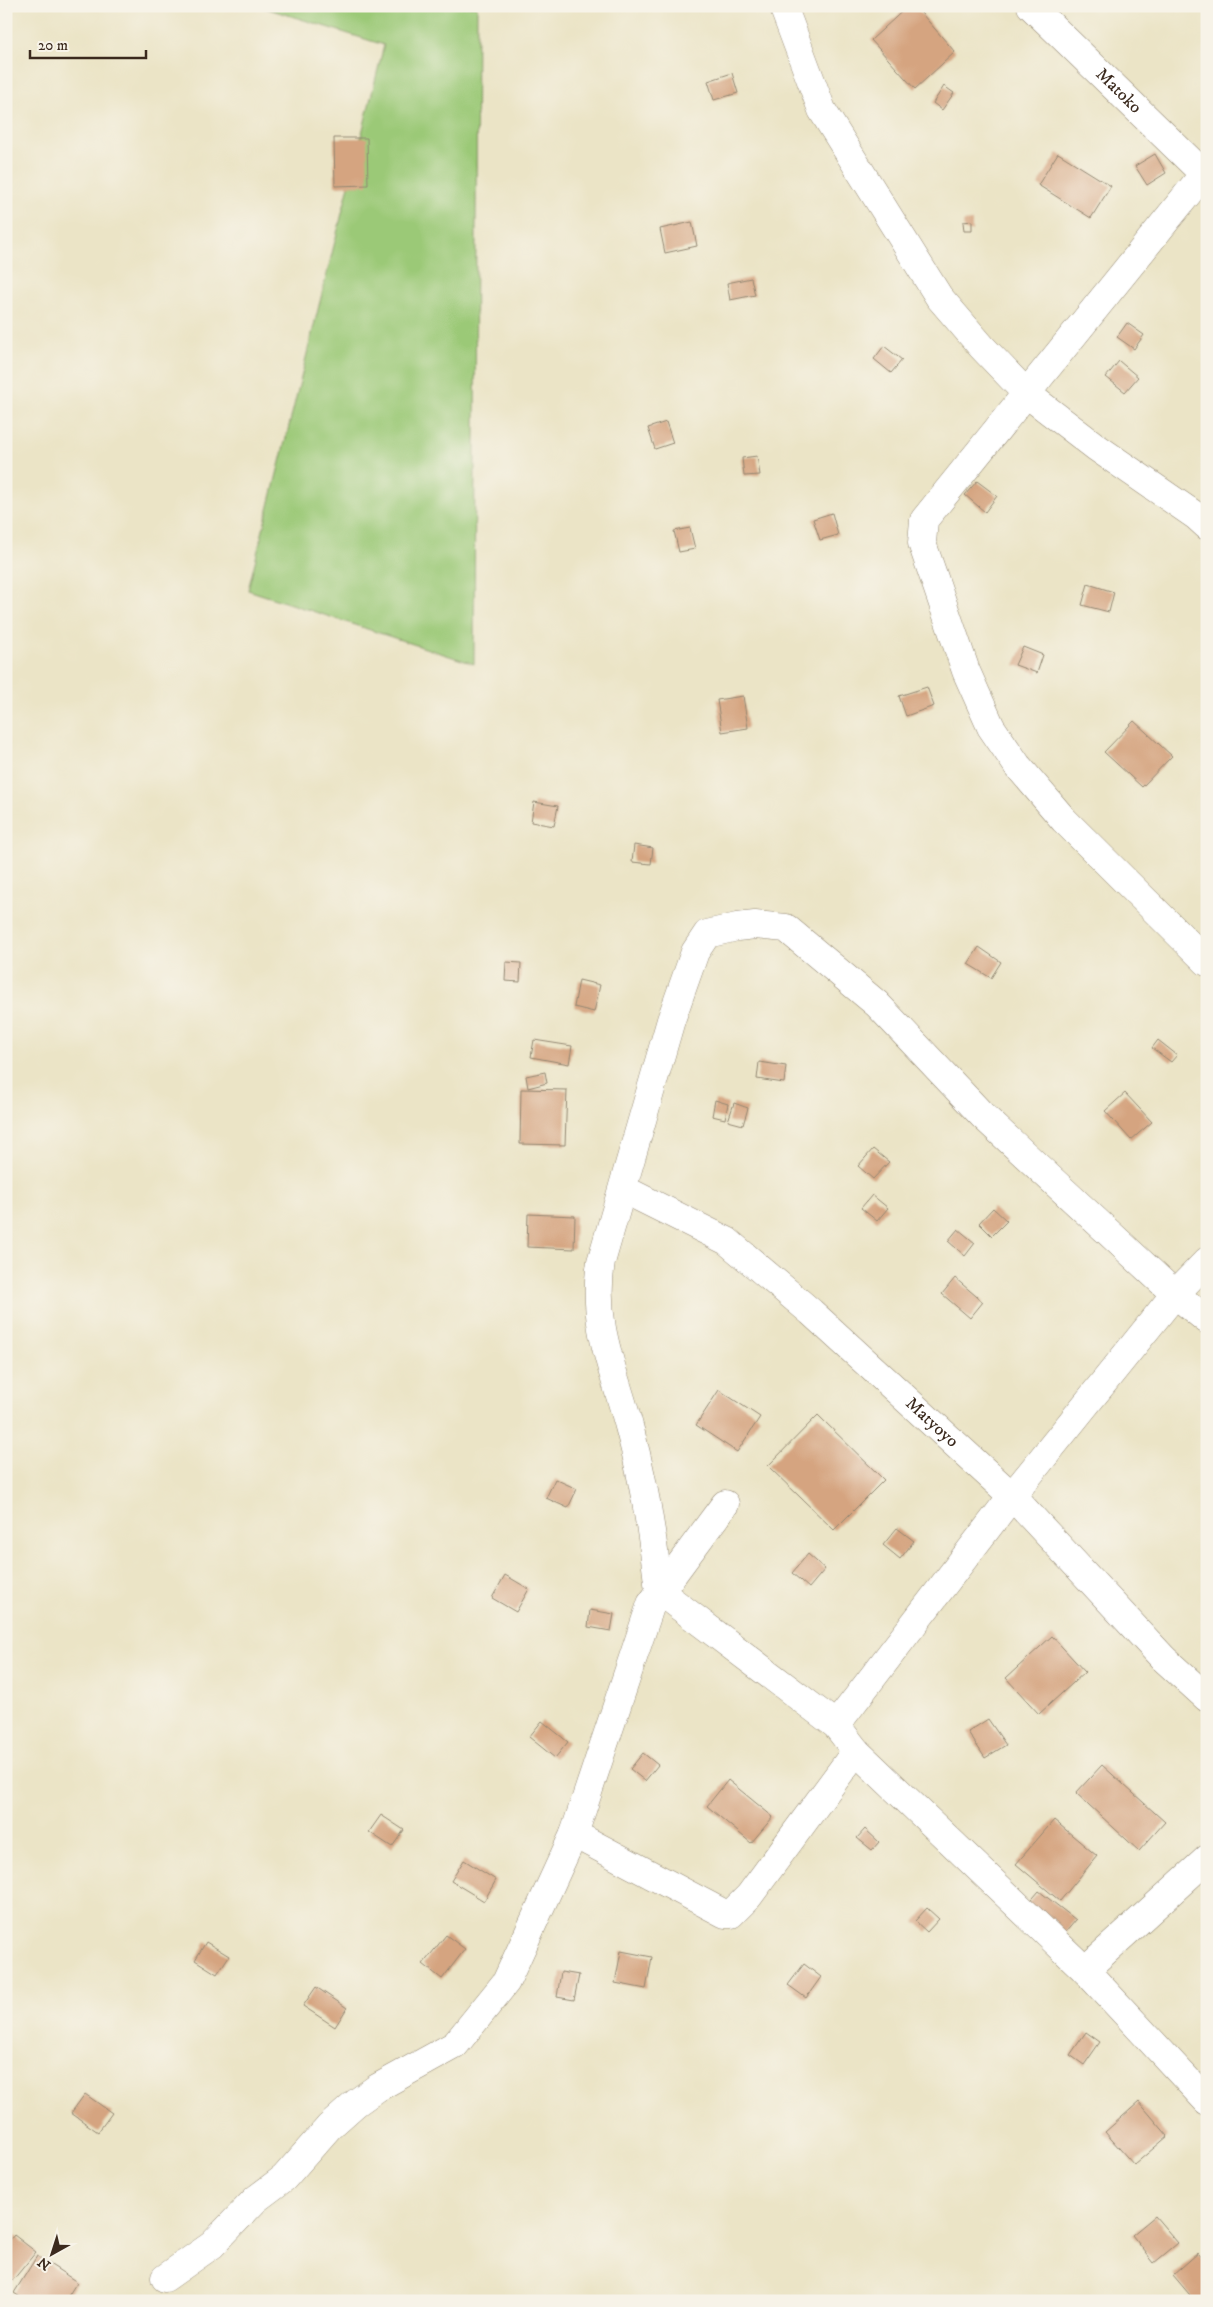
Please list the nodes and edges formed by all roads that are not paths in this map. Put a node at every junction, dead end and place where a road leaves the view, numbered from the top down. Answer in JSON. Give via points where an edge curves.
{"nodes":[{"id":1,"x":784,"y":6,"type":"edge"},
{"id":2,"x":1032,"y":6,"type":"edge"},
{"id":3,"x":1206,"y":174,"type":"edge"},
{"id":4,"x":1027,"y":394,"type":"junction"},
{"id":5,"x":1207,"y":526,"type":"edge"},
{"id":6,"x":1207,"y":962,"type":"edge"},
{"id":7,"x":623,"y":1189,"type":"junction"},
{"id":8,"x":1207,"y":1261,"type":"edge"},
{"id":9,"x":1175,"y":1294,"type":"junction"},
{"id":10,"x":1207,"y":1320,"type":"edge"},
{"id":11,"x":1012,"y":1496,"type":"junction"},
{"id":12,"x":725,"y":1504,"type":"dead end"},
{"id":13,"x":659,"y":1591,"type":"junction"},
{"id":14,"x":1207,"y":1698,"type":"edge"},
{"id":15,"x":836,"y":1725,"type":"junction"},
{"id":16,"x":856,"y":1751,"type":"junction"},
{"id":17,"x":574,"y":1834,"type":"junction"},
{"id":18,"x":1207,"y":1858,"type":"edge"},
{"id":19,"x":1085,"y":1970,"type":"junction"},
{"id":20,"x":1207,"y":2101,"type":"edge"},
{"id":21,"x":165,"y":2278,"type":"dead end"}],
"edges":[{"from":1,"to":4,"type":"street","via":[[822,110],[939,297]]},
{"from":2,"to":3,"type":"street","name":"Matoko"},
{"from":3,"to":4,"type":"street"},
{"from":4,"to":5,"type":"street"},
{"from":4,"to":6,"type":"street","via":[[924,520],[922,544],[966,671],[991,727],[1017,765],[1064,820]]},
{"from":7,"to":9,"type":"street","via":[[671,1020],[700,943],[706,934],[738,927],[786,928],[877,1004],[982,1115]]},
{"from":7,"to":11,"type":"street","name":"Matyoyo","via":[[728,1242],[811,1312]]},
{"from":7,"to":13,"type":"street","via":[[598,1280],[601,1323],[640,1470]]},
{"from":8,"to":9,"type":"street"},
{"from":9,"to":10,"type":"street"},
{"from":9,"to":11,"type":"street"},
{"from":11,"to":14,"type":"street","name":"Matyoyo","via":[[1164,1658]]},
{"from":11,"to":15,"type":"street"},
{"from":12,"to":13,"type":"street"},
{"from":13,"to":15,"type":"street"},
{"from":13,"to":17,"type":"street","via":[[637,1643]]},
{"from":15,"to":16,"type":"street"},
{"from":16,"to":17,"type":"street","via":[[749,1896],[731,1914],[725,1914]]},
{"from":16,"to":19,"type":"street"},
{"from":17,"to":21,"type":"street","via":[[506,1982],[455,2046],[377,2088],[356,2103],[329,2127],[284,2178],[256,2199],[212,2245]]},
{"from":18,"to":19,"type":"street"},
{"from":19,"to":20,"type":"street"}]}
